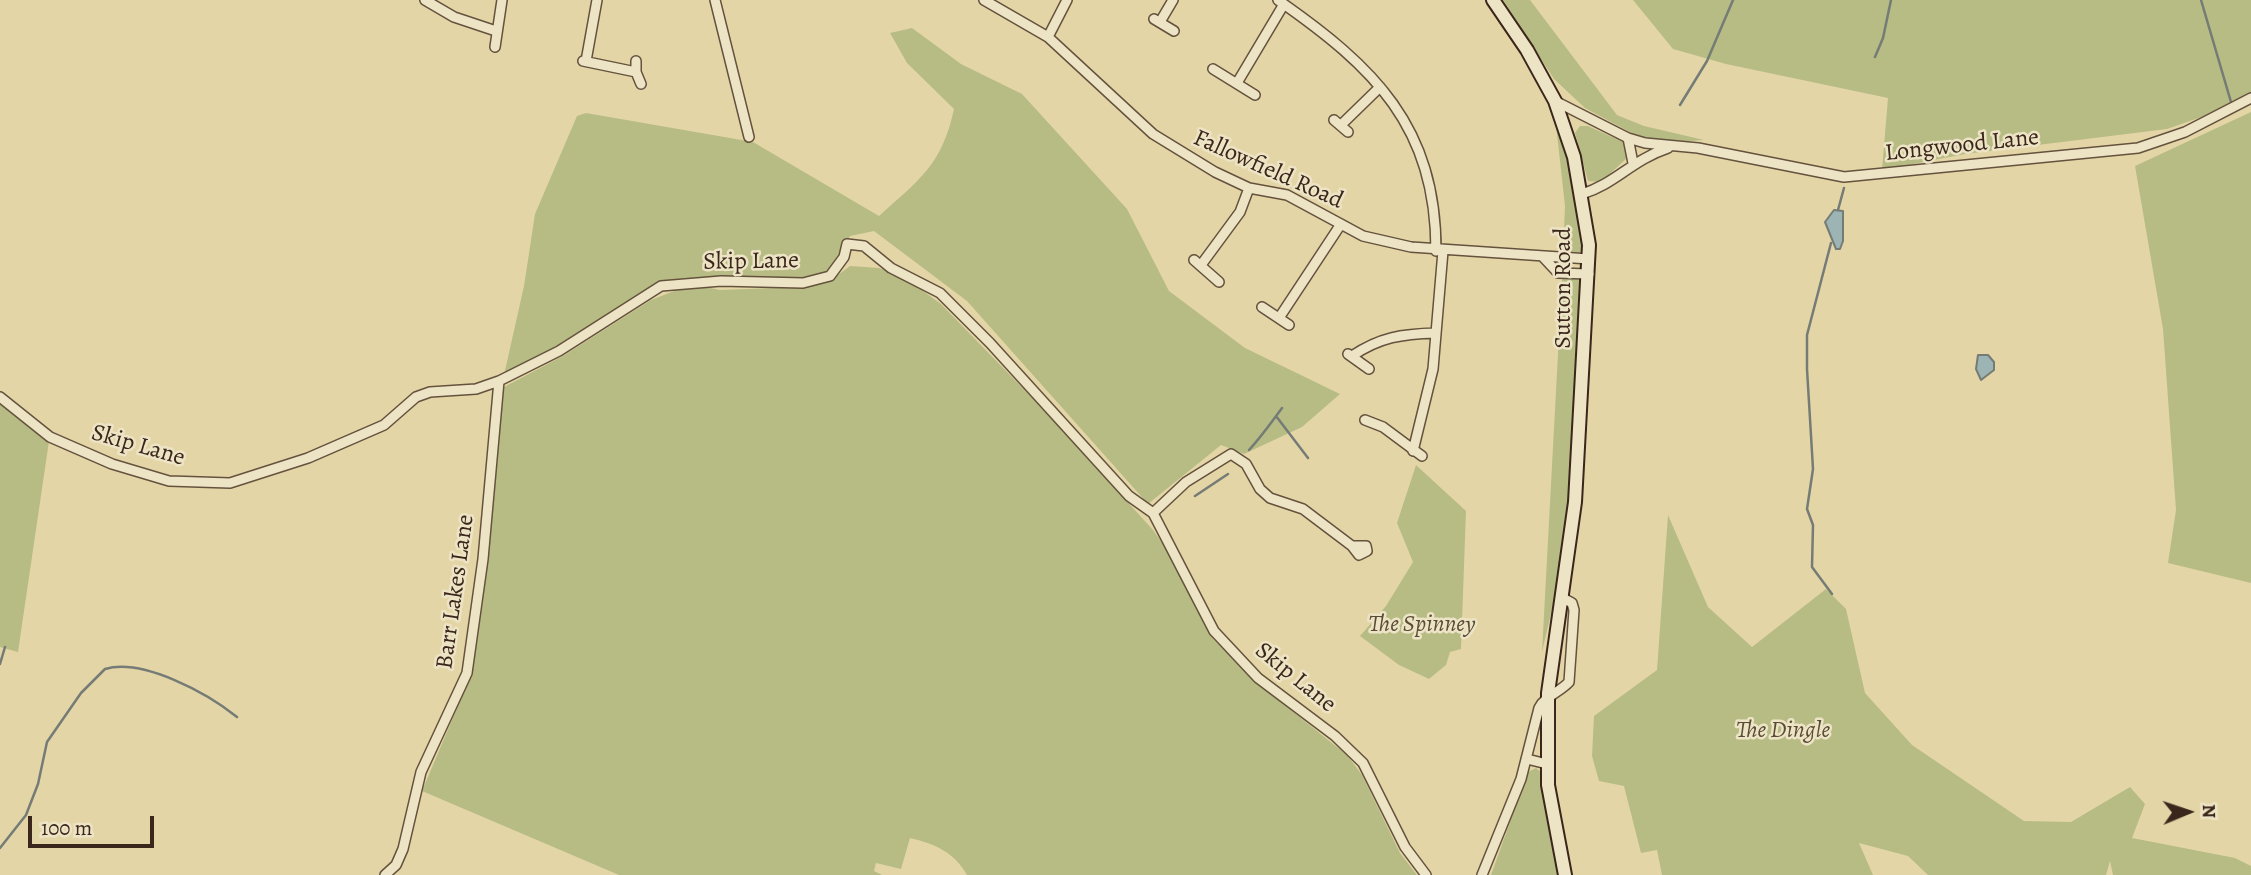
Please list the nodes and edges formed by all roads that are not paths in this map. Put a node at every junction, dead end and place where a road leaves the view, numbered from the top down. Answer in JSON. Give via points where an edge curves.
{"nodes":[{"id":1,"x":425,"y":0,"type":"edge"},
{"id":2,"x":502,"y":0,"type":"edge"},
{"id":3,"x":597,"y":0,"type":"edge"},
{"id":4,"x":715,"y":0,"type":"edge"},
{"id":5,"x":984,"y":0,"type":"edge"},
{"id":6,"x":1067,"y":0,"type":"edge"},
{"id":7,"x":1173,"y":0,"type":"edge"},
{"id":8,"x":1493,"y":0,"type":"edge"},
{"id":9,"x":1281,"y":2,"type":"edge"},
{"id":10,"x":496,"y":31,"type":"junction"},
{"id":11,"x":1174,"y":31,"type":"dead end"},
{"id":12,"x":1048,"y":37,"type":"junction"},
{"id":13,"x":495,"y":47,"type":"dead end"},
{"id":14,"x":636,"y":61,"type":"dead end"},
{"id":15,"x":1213,"y":69,"type":"dead end"},
{"id":16,"x":636,"y":72,"type":"junction"},
{"id":17,"x":1237,"y":83,"type":"junction"},
{"id":18,"x":641,"y":84,"type":"dead end"},
{"id":19,"x":1380,"y":86,"type":"junction"},
{"id":20,"x":1255,"y":95,"type":"dead end"},
{"id":21,"x":2251,"y":98,"type":"edge"},
{"id":22,"x":1555,"y":101,"type":"junction"},
{"id":23,"x":1341,"y":125,"type":"dead end"},
{"id":24,"x":749,"y":137,"type":"dead end"},
{"id":25,"x":1628,"y":138,"type":"junction"},
{"id":26,"x":1670,"y":147,"type":"junction"},
{"id":27,"x":1633,"y":163,"type":"junction"},
{"id":28,"x":1250,"y":188,"type":"junction"},
{"id":29,"x":1582,"y":194,"type":"junction"},
{"id":30,"x":1341,"y":225,"type":"junction"},
{"id":31,"x":1439,"y":251,"type":"junction"},
{"id":32,"x":1543,"y":257,"type":"junction"},
{"id":33,"x":1589,"y":259,"type":"junction"},
{"id":34,"x":1589,"y":274,"type":"junction"},
{"id":35,"x":1219,"y":282,"type":"dead end"},
{"id":36,"x":1262,"y":307,"type":"dead end"},
{"id":37,"x":1279,"y":318,"type":"junction"},
{"id":38,"x":1289,"y":325,"type":"dead end"},
{"id":39,"x":1436,"y":333,"type":"junction"},
{"id":40,"x":1369,"y":369,"type":"dead end"},
{"id":41,"x":499,"y":381,"type":"junction"},
{"id":42,"x":0,"y":397,"type":"edge"},
{"id":43,"x":1365,"y":420,"type":"dead end"},
{"id":44,"x":1413,"y":451,"type":"junction"},
{"id":45,"x":1422,"y":456,"type":"dead end"},
{"id":46,"x":1153,"y":513,"type":"junction"},
{"id":47,"x":1352,"y":546,"type":"dead end"},
{"id":48,"x":1562,"y":597,"type":"junction"},
{"id":49,"x":1548,"y":699,"type":"junction"},
{"id":50,"x":1527,"y":759,"type":"junction"},
{"id":51,"x":1547,"y":764,"type":"junction"},
{"id":52,"x":385,"y":875,"type":"edge"},
{"id":53,"x":1426,"y":875,"type":"edge"},
{"id":54,"x":1482,"y":875,"type":"edge"},
{"id":55,"x":1565,"y":875,"type":"edge"}],
"edges":[{"from":1,"to":10,"type":"street"},
{"from":2,"to":10,"type":"street"},
{"from":3,"to":16,"type":"street","via":[[583,61]]},
{"from":4,"to":24,"type":"street"},
{"from":5,"to":12,"type":"street","name":"Fallowfield Road"},
{"from":6,"to":12,"type":"street"},
{"from":7,"to":11,"type":"street","via":[[1157,20]]},
{"from":8,"to":22,"type":"main road","name":"Sutton Road"},
{"from":9,"to":17,"type":"street"},
{"from":9,"to":19,"type":"street","via":[[1340,45]]},
{"from":10,"to":13,"type":"street"},
{"from":12,"to":28,"type":"street","name":"Fallowfield Road","via":[[1153,134]]},
{"from":14,"to":16,"type":"street"},
{"from":15,"to":17,"type":"street"},
{"from":16,"to":18,"type":"street"},
{"from":17,"to":20,"type":"street"},
{"from":19,"to":23,"type":"street"},
{"from":19,"to":31,"type":"street","via":[[1397,107],[1427,172]]},
{"from":21,"to":26,"type":"street","name":"Longwood Lane","via":[[2185,132],[2138,148],[1857,177]]},
{"from":22,"to":25,"type":"street","name":"Longwood Lane"},
{"from":22,"to":29,"type":"main road","name":"Sutton Road"},
{"from":25,"to":26,"type":"street","name":"Longwood Lane"},
{"from":25,"to":27,"type":"street"},
{"from":26,"to":27,"type":"street","name":"Longwood Lane"},
{"from":27,"to":29,"type":"street","name":"Longwood Lane","via":[[1599,189]]},
{"from":28,"to":30,"type":"street","name":"Fallowfield Road","via":[[1287,195]]},
{"from":28,"to":35,"type":"street","via":[[1240,212],[1197,262]]},
{"from":29,"to":33,"type":"main road","name":"Sutton Road"},
{"from":30,"to":31,"type":"street","name":"Fallowfield Road","via":[[1363,236]]},
{"from":30,"to":37,"type":"street"},
{"from":31,"to":32,"type":"street","name":"Fallowfield Road"},
{"from":31,"to":39,"type":"street"},
{"from":32,"to":33,"type":"street","name":"Fallowfield Road"},
{"from":32,"to":34,"type":"street","name":"Fallowfield Road","via":[[1559,273]]},
{"from":33,"to":34,"type":"main road","name":"Sutton Road"},
{"from":34,"to":48,"type":"main road","name":"Sutton Road","via":[[1575,502]]},
{"from":36,"to":37,"type":"street"},
{"from":37,"to":38,"type":"street"},
{"from":39,"to":40,"type":"street","via":[[1395,334],[1350,355]]},
{"from":39,"to":44,"type":"street","via":[[1427,401]]},
{"from":41,"to":42,"type":"street","name":"Skip Lane","via":[[476,389],[430,391],[384,425],[307,458],[230,483],[169,481],[112,464],[50,437]]},
{"from":41,"to":46,"type":"street","name":"Skip Lane","via":[[559,351],[660,286],[721,281],[803,283],[830,276],[847,244],[864,246],[891,268],[940,293],[1129,496]]},
{"from":41,"to":52,"type":"street","name":"Barr Lakes Lane","via":[[467,673],[421,772],[403,849]]},
{"from":43,"to":44,"type":"street","via":[[1383,427]]},
{"from":44,"to":45,"type":"street"},
{"from":46,"to":47,"type":"street","via":[[1186,482],[1231,454],[1246,464],[1265,494],[1303,509]]},
{"from":46,"to":53,"type":"street","name":"Skip Lane","via":[[1214,631],[1258,678],[1363,763],[1405,847]]},
{"from":48,"to":49,"type":"main road","name":"Sutton Road"},
{"from":48,"to":49,"type":"street","name":"Sutton Road","via":[[1574,610],[1569,682]]},
{"from":49,"to":50,"type":"street","via":[[1539,708]]},
{"from":49,"to":51,"type":"main road","name":"Sutton Road"},
{"from":50,"to":51,"type":"street"},
{"from":50,"to":54,"type":"street"},
{"from":51,"to":55,"type":"main road","name":"Sutton Road"}]}
